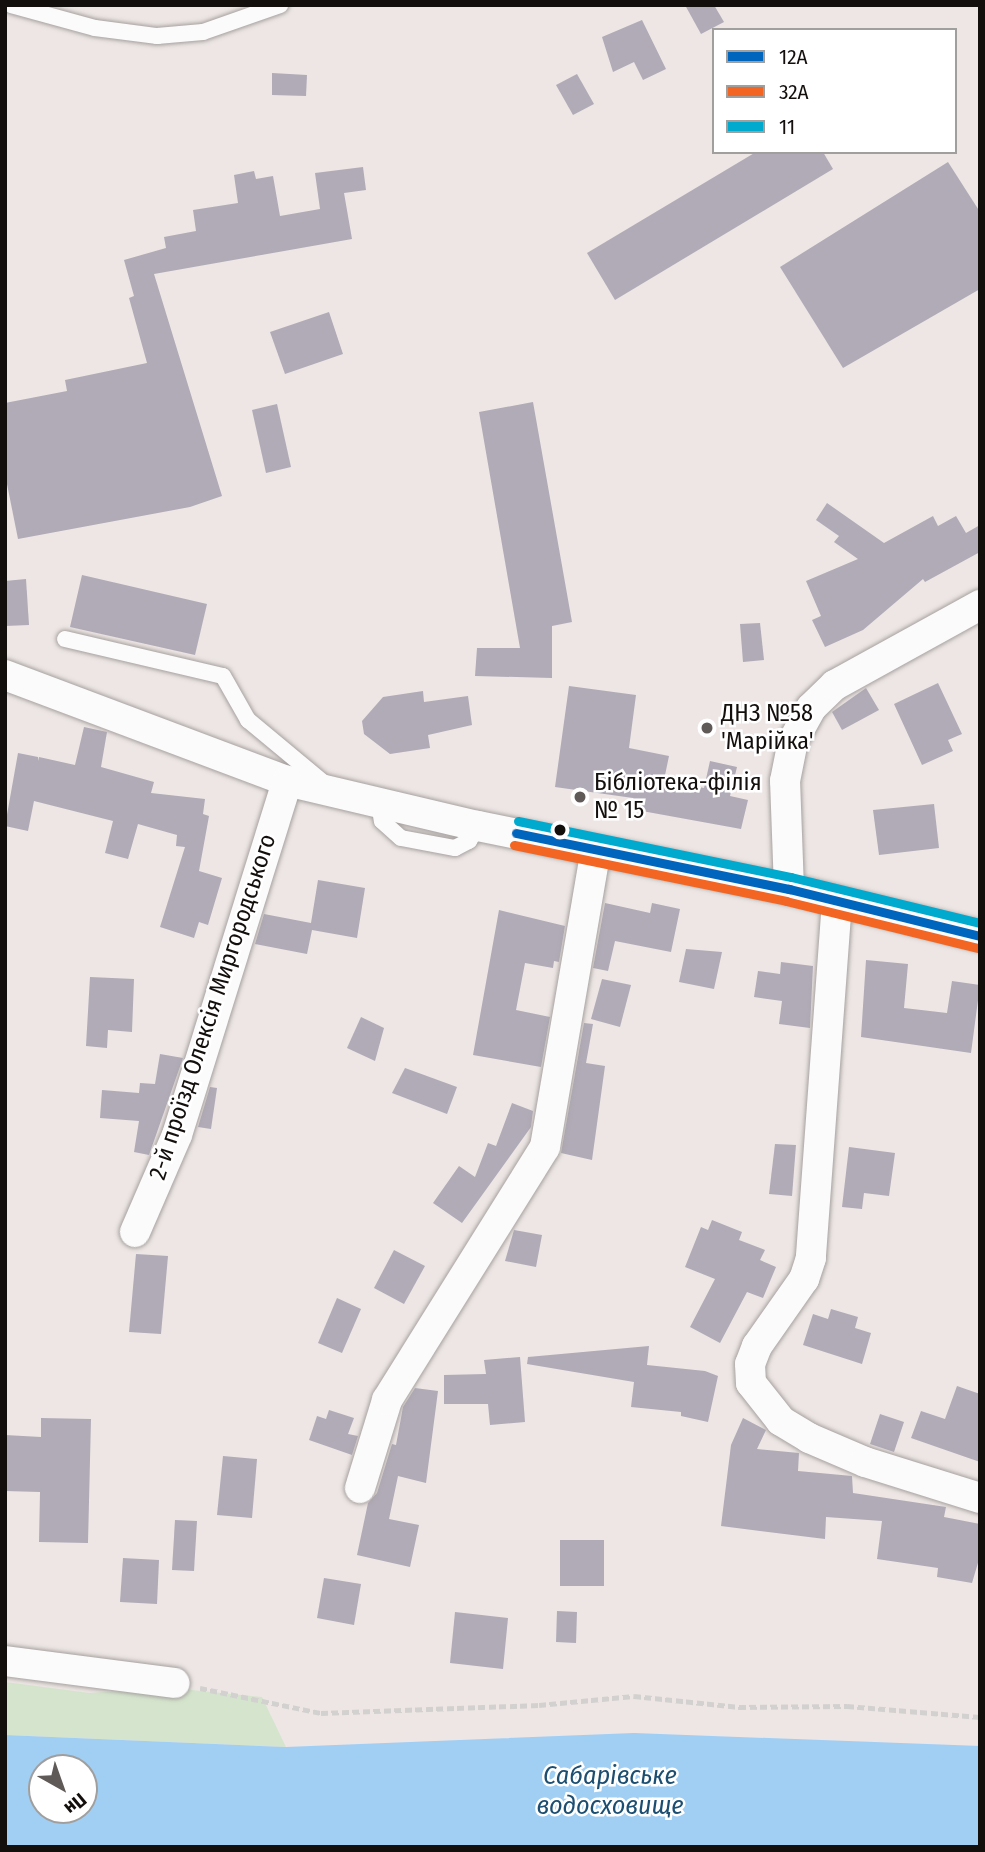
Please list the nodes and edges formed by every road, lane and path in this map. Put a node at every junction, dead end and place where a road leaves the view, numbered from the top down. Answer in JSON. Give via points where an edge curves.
{"nodes":[{"id":1,"x":11,"y":5,"type":"edge"},
{"id":2,"x":280,"y":5,"type":"edge"},
{"id":3,"x":980,"y":605,"type":"edge"},
{"id":4,"x":65,"y":639,"type":"dead end"},
{"id":5,"x":5,"y":675,"type":"edge"},
{"id":6,"x":287,"y":781,"type":"junction"},
{"id":7,"x":335,"y":792,"type":"junction"},
{"id":8,"x":596,"y":850,"type":"junction"},
{"id":9,"x":789,"y":889,"type":"junction"},
{"id":10,"x":837,"y":901,"type":"junction"},
{"id":11,"x":980,"y":936,"type":"edge"},
{"id":12,"x":135,"y":1232,"type":"dead end"},
{"id":13,"x":360,"y":1488,"type":"dead end"},
{"id":14,"x":980,"y":1498,"type":"edge"},
{"id":15,"x":5,"y":1661,"type":"edge"},
{"id":16,"x":175,"y":1683,"type":"joint"},
{"id":17,"x":980,"y":1717,"type":"edge"}],
"edges":[{"from":1,"to":2,"type":"lane","via":[[95,27],[157,36],[203,32]]},
{"from":3,"to":9,"type":"street","via":[[835,685],[811,708],[793,741],[785,781]]},
{"from":4,"to":7,"type":"lane","via":[[223,676],[248,720]]},
{"from":5,"to":6,"type":"street"},
{"from":6,"to":7,"type":"street"},
{"from":6,"to":12,"type":"street","name":"2-й проїзд Олексія Миргородського","via":[[177,1135]]},
{"from":7,"to":8,"type":"street"},
{"from":8,"to":9,"type":"street"},
{"from":8,"to":13,"type":"street","via":[[545,1147],[387,1400]]},
{"from":9,"to":10,"type":"street"},
{"from":10,"to":11,"type":"street"},
{"from":10,"to":14,"type":"street","via":[[811,1258],[804,1279],[757,1346],[750,1364],[751,1383],[781,1421],[809,1438],[865,1462]]},
{"from":15,"to":16,"type":"street"},
{"from":16,"to":17,"type":"path","via":[[321,1713],[539,1705],[634,1696],[739,1707],[847,1706]]}]}
